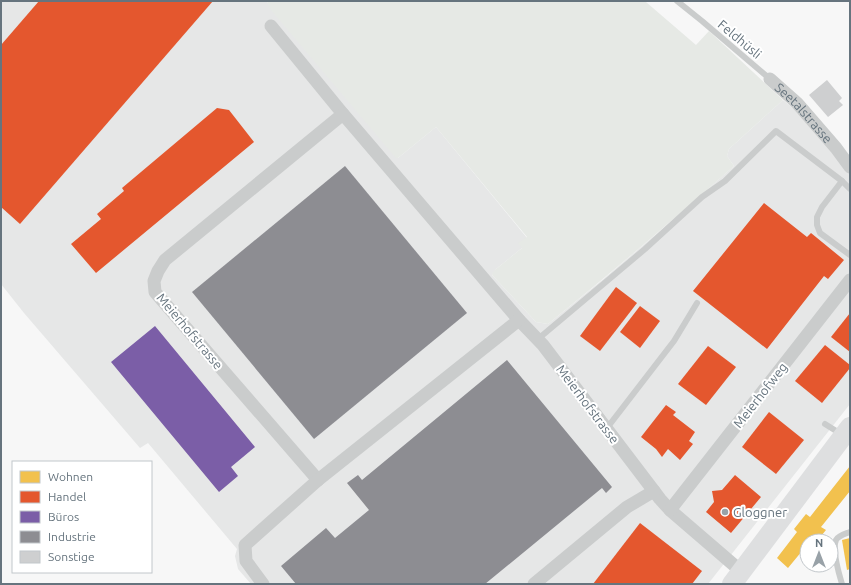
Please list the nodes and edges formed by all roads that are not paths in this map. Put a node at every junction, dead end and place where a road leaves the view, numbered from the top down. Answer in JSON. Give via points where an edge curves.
{"nodes":[{"id":1,"x":677,"y":1,"type":"edge"},
{"id":2,"x":271,"y":26,"type":"dead end"},
{"id":3,"x":770,"y":79,"type":"joint"},
{"id":4,"x":343,"y":114,"type":"junction"},
{"id":5,"x":850,"y":167,"type":"edge"},
{"id":6,"x":842,"y":181,"type":"junction"},
{"id":7,"x":850,"y":189,"type":"edge"},
{"id":8,"x":850,"y":255,"type":"edge"},
{"id":9,"x":850,"y":280,"type":"edge"},
{"id":10,"x":697,"y":303,"type":"dead end"},
{"id":11,"x":519,"y":320,"type":"junction"},
{"id":12,"x":538,"y":339,"type":"junction"},
{"id":13,"x":825,"y":424,"type":"dead end"},
{"id":14,"x":607,"y":428,"type":"junction"},
{"id":15,"x":847,"y":432,"type":"edge"},
{"id":16,"x":318,"y":480,"type":"junction"},
{"id":17,"x":654,"y":491,"type":"junction"},
{"id":18,"x":670,"y":510,"type":"junction"},
{"id":19,"x":850,"y":532,"type":"edge"},
{"id":20,"x":737,"y":578,"type":"edge"},
{"id":21,"x":263,"y":584,"type":"edge"},
{"id":22,"x":534,"y":584,"type":"edge"},
{"id":23,"x":842,"y":584,"type":"edge"}],
"edges":[{"from":1,"to":3,"type":"lane","name":"Feldhüsli"},
{"from":2,"to":4,"type":"street","name":"Meierhofstrasse"},
{"from":3,"to":5,"type":"street","name":"Seetalstrasse","via":[[797,103]]},
{"from":4,"to":11,"type":"street","name":"Meierhofstrasse"},
{"from":4,"to":16,"type":"street","name":"Meierhofstrasse","via":[[166,260],[154,281],[156,292]]},
{"from":6,"to":7,"type":"lane"},
{"from":6,"to":8,"type":"lane","via":[[822,207],[817,217],[817,225],[820,233]]},
{"from":6,"to":12,"type":"lane","via":[[776,131],[725,181],[702,197],[645,249]]},
{"from":9,"to":18,"type":"street","name":"Meierhofweg"},
{"from":10,"to":14,"type":"lane","via":[[674,341]]},
{"from":11,"to":12,"type":"street","name":"Meierhofstrasse"},
{"from":11,"to":16,"type":"street"},
{"from":12,"to":14,"type":"street","name":"Meierhofstrasse"},
{"from":13,"to":15,"type":"lane"},
{"from":14,"to":17,"type":"street","name":"Meierhofstrasse"},
{"from":15,"to":20,"type":"main road"},
{"from":16,"to":21,"type":"street","via":[[245,545],[246,561]]},
{"from":17,"to":18,"type":"street","name":"Meierhofstrasse"},
{"from":17,"to":22,"type":"street","via":[[627,507]]},
{"from":18,"to":20,"type":"street","name":"Meierhofstrasse"},
{"from":19,"to":23,"type":"lane","via":[[840,535],[836,541],[836,562]]}]}
